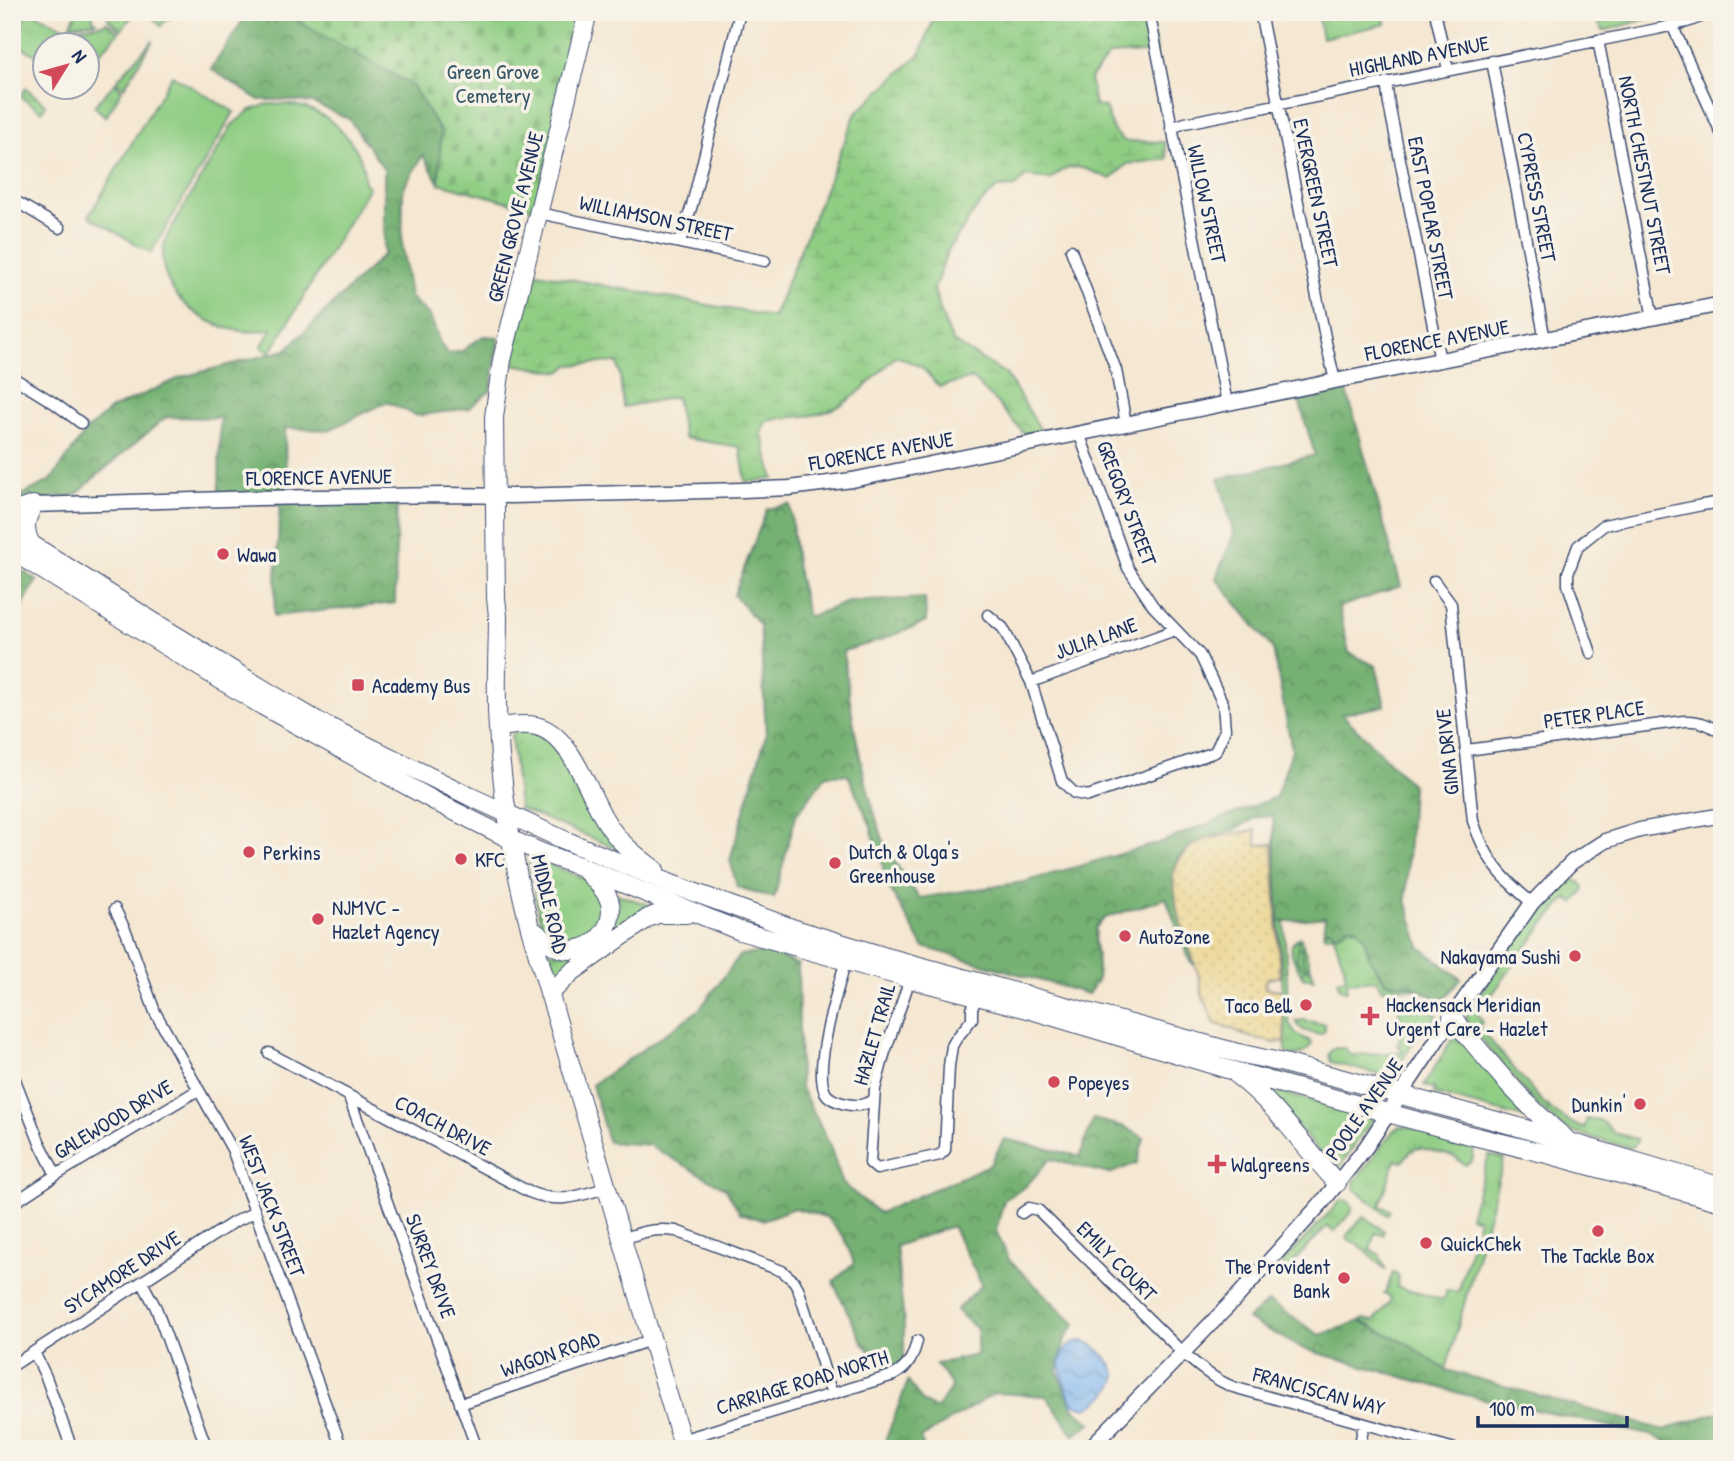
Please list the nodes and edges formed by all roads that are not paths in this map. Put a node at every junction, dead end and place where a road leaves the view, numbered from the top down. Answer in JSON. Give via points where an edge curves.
{"nodes":[{"id":1,"x":588,"y":12,"type":"edge"},
{"id":2,"x":740,"y":12,"type":"edge"},
{"id":3,"x":1149,"y":12,"type":"edge"},
{"id":4,"x":1260,"y":12,"type":"edge"},
{"id":5,"x":1435,"y":12,"type":"edge"},
{"id":6,"x":1714,"y":12,"type":"edge"},
{"id":7,"x":1672,"y":25,"type":"junction"},
{"id":8,"x":1598,"y":40,"type":"junction"},
{"id":9,"x":1492,"y":61,"type":"junction"},
{"id":10,"x":1448,"y":70,"type":"junction"},
{"id":11,"x":1386,"y":82,"type":"junction"},
{"id":12,"x":1278,"y":104,"type":"junction"},
{"id":13,"x":1171,"y":128,"type":"junction"},
{"id":14,"x":1722,"y":135,"type":"edge"},
{"id":15,"x":12,"y":199,"type":"edge"},
{"id":16,"x":539,"y":213,"type":"junction"},
{"id":17,"x":60,"y":228,"type":"dead end"},
{"id":18,"x":680,"y":242,"type":"junction"},
{"id":19,"x":1071,"y":250,"type":"dead end"},
{"id":20,"x":765,"y":261,"type":"dead end"},
{"id":21,"x":1722,"y":304,"type":"edge"},
{"id":22,"x":1653,"y":318,"type":"junction"},
{"id":23,"x":1545,"y":340,"type":"junction"},
{"id":24,"x":505,"y":351,"type":"joint"},
{"id":25,"x":1440,"y":361,"type":"junction"},
{"id":26,"x":12,"y":377,"type":"edge"},
{"id":27,"x":1335,"y":381,"type":"junction"},
{"id":28,"x":1227,"y":403,"type":"junction"},
{"id":29,"x":81,"y":423,"type":"dead end"},
{"id":30,"x":1126,"y":424,"type":"junction"},
{"id":31,"x":1079,"y":433,"type":"junction"},
{"id":32,"x":495,"y":496,"type":"junction"},
{"id":33,"x":1722,"y":502,"type":"edge"},
{"id":34,"x":33,"y":505,"type":"junction"},
{"id":35,"x":12,"y":512,"type":"edge"},
{"id":36,"x":12,"y":532,"type":"edge"},
{"id":37,"x":30,"y":542,"type":"junction"},
{"id":38,"x":12,"y":551,"type":"edge"},
{"id":39,"x":1434,"y":581,"type":"dead end"},
{"id":40,"x":988,"y":615,"type":"dead end"},
{"id":41,"x":1175,"y":630,"type":"junction"},
{"id":42,"x":1591,"y":653,"type":"dead end"},
{"id":43,"x":1031,"y":682,"type":"junction"},
{"id":44,"x":498,"y":727,"type":"junction"},
{"id":45,"x":1722,"y":734,"type":"edge"},
{"id":46,"x":1467,"y":750,"type":"junction"},
{"id":47,"x":507,"y":814,"type":"junction"},
{"id":48,"x":1722,"y":815,"type":"edge"},
{"id":49,"x":512,"y":840,"type":"junction"},
{"id":50,"x":582,"y":867,"type":"junction"},
{"id":51,"x":674,"y":886,"type":"junction"},
{"id":52,"x":1532,"y":903,"type":"junction"},
{"id":53,"x":115,"y":909,"type":"dead end"},
{"id":54,"x":697,"y":914,"type":"junction"},
{"id":55,"x":530,"y":928,"type":"junction"},
{"id":56,"x":846,"y":960,"type":"junction"},
{"id":57,"x":910,"y":979,"type":"junction"},
{"id":58,"x":549,"y":994,"type":"junction"},
{"id":59,"x":977,"y":996,"type":"junction"},
{"id":60,"x":1452,"y":1017,"type":"junction"},
{"id":61,"x":270,"y":1053,"type":"dead end"},
{"id":62,"x":1230,"y":1070,"type":"junction"},
{"id":63,"x":12,"y":1072,"type":"edge"},
{"id":64,"x":198,"y":1090,"type":"junction"},
{"id":65,"x":1400,"y":1095,"type":"junction"},
{"id":66,"x":349,"y":1097,"type":"junction"},
{"id":67,"x":874,"y":1100,"type":"junction"},
{"id":68,"x":1388,"y":1113,"type":"junction"},
{"id":69,"x":1570,"y":1142,"type":"junction"},
{"id":70,"x":56,"y":1175,"type":"junction"},
{"id":71,"x":1337,"y":1183,"type":"junction"},
{"id":72,"x":1722,"y":1186,"type":"edge"},
{"id":73,"x":605,"y":1188,"type":"junction"},
{"id":74,"x":1722,"y":1202,"type":"edge"},
{"id":75,"x":12,"y":1204,"type":"edge"},
{"id":76,"x":255,"y":1212,"type":"junction"},
{"id":77,"x":1022,"y":1213,"type":"dead end"},
{"id":78,"x":622,"y":1240,"type":"junction"},
{"id":79,"x":142,"y":1282,"type":"junction"},
{"id":80,"x":651,"y":1340,"type":"junction"},
{"id":81,"x":917,"y":1342,"type":"dead end"},
{"id":82,"x":34,"y":1352,"type":"junction"},
{"id":83,"x":1182,"y":1352,"type":"junction"},
{"id":84,"x":12,"y":1366,"type":"edge"},
{"id":85,"x":832,"y":1394,"type":"junction"},
{"id":86,"x":460,"y":1404,"type":"junction"},
{"id":87,"x":1364,"y":1424,"type":"junction"},
{"id":88,"x":682,"y":1444,"type":"edge"},
{"id":89,"x":72,"y":1449,"type":"edge"},
{"id":90,"x":207,"y":1449,"type":"edge"},
{"id":91,"x":342,"y":1449,"type":"edge"},
{"id":92,"x":477,"y":1449,"type":"edge"},
{"id":93,"x":1089,"y":1449,"type":"edge"},
{"id":94,"x":1359,"y":1449,"type":"edge"},
{"id":95,"x":1455,"y":1449,"type":"edge"}],
"edges":[{"from":1,"to":16,"type":"main road","name":"GREEN GROVE AVENUE"},
{"from":2,"to":18,"type":"street"},
{"from":3,"to":13,"type":"street","name":"WILLOW STREET"},
{"from":4,"to":12,"type":"street","name":"EVERGREEN STREET"},
{"from":5,"to":10,"type":"street"},
{"from":6,"to":7,"type":"street","name":"HIGHLAND AVENUE"},
{"from":7,"to":8,"type":"street","name":"HIGHLAND AVENUE"},
{"from":7,"to":14,"type":"street"},
{"from":8,"to":9,"type":"street","name":"HIGHLAND AVENUE"},
{"from":8,"to":22,"type":"street","name":"NORTH CHESTNUT STREET"},
{"from":9,"to":10,"type":"street","name":"HIGHLAND AVENUE"},
{"from":9,"to":23,"type":"street","name":"CYPRESS STREET"},
{"from":10,"to":11,"type":"street","name":"HIGHLAND AVENUE"},
{"from":11,"to":12,"type":"street","name":"HIGHLAND AVENUE"},
{"from":11,"to":25,"type":"street","name":"EAST POPLAR STREET"},
{"from":12,"to":13,"type":"street","name":"HIGHLAND AVENUE"},
{"from":12,"to":27,"type":"street","name":"EVERGREEN STREET"},
{"from":13,"to":28,"type":"street","name":"WILLOW STREET"},
{"from":15,"to":17,"type":"street"},
{"from":16,"to":18,"type":"street","name":"WILLIAMSON STREET"},
{"from":16,"to":24,"type":"main road","name":"GREEN GROVE AVENUE"},
{"from":18,"to":20,"type":"street","name":"WILLIAMSON STREET"},
{"from":19,"to":30,"type":"street","via":[[1116,370]]},
{"from":21,"to":22,"type":"street","name":"FLORENCE AVENUE"},
{"from":22,"to":23,"type":"street","name":"FLORENCE AVENUE"},
{"from":23,"to":25,"type":"street","name":"FLORENCE AVENUE"},
{"from":24,"to":32,"type":"main road","name":"MIDDLE ROAD","via":[[494,417]]},
{"from":25,"to":27,"type":"street","name":"FLORENCE AVENUE"},
{"from":26,"to":29,"type":"street"},
{"from":27,"to":28,"type":"street","name":"FLORENCE AVENUE"},
{"from":28,"to":30,"type":"street","name":"FLORENCE AVENUE"},
{"from":30,"to":31,"type":"street","name":"FLORENCE AVENUE"},
{"from":31,"to":32,"type":"street","name":"FLORENCE AVENUE","via":[[852,480],[789,488]]},
{"from":31,"to":41,"type":"street","name":"GREGORY STREET","via":[[1128,568]]},
{"from":32,"to":34,"type":"street","name":"FLORENCE AVENUE"},
{"from":32,"to":44,"type":"main road","name":"MIDDLE ROAD"},
{"from":33,"to":42,"type":"street","via":[[1604,525],[1578,546],[1568,585]]},
{"from":34,"to":35,"type":"main road"},
{"from":34,"to":37,"type":"main road","via":[[25,525]]},
{"from":36,"to":37,"type":"main road"},
{"from":37,"to":47,"type":"main road","via":[[321,723]]},
{"from":38,"to":49,"type":"main road","via":[[290,722]]},
{"from":39,"to":46,"type":"street","name":"GINA DRIVE","via":[[1451,604]]},
{"from":40,"to":43,"type":"street","name":"GREGORY STREET","via":[[1003,628]]},
{"from":41,"to":43,"type":"street","name":"JULIA LANE"},
{"from":41,"to":43,"type":"street","name":"GREGORY STREET","via":[[1200,655],[1223,704],[1225,730],[1215,752],[1088,796],[1074,793],[1062,780]]},
{"from":44,"to":47,"type":"main road","name":"MIDDLE ROAD"},
{"from":44,"to":51,"type":"main road","via":[[533,725],[557,736],[606,823],[630,851]]},
{"from":45,"to":46,"type":"street","name":"PETER PLACE","via":[[1712,726],[1684,721]]},
{"from":46,"to":52,"type":"street","name":"GINA DRIVE","via":[[1473,821],[1481,843],[1507,883]]},
{"from":47,"to":49,"type":"main road","name":"MIDDLE ROAD"},
{"from":47,"to":51,"type":"main road"},
{"from":48,"to":52,"type":"street","name":"POOLE AVENUE","via":[[1605,841],[1572,862]]},
{"from":49,"to":50,"type":"main road"},
{"from":49,"to":55,"type":"main road","name":"MIDDLE ROAD"},
{"from":50,"to":54,"type":"main road"},
{"from":50,"to":55,"type":"main road","via":[[610,903],[604,932],[590,945],[572,950],[555,946]]},
{"from":51,"to":65,"type":"main road","via":[[890,958]]},
{"from":52,"to":60,"type":"street","name":"POOLE AVENUE"},
{"from":53,"to":64,"type":"street","name":"WEST JACK STREET","via":[[155,1012]]},
{"from":54,"to":56,"type":"main road"},
{"from":54,"to":58,"type":"main road","via":[[648,918]]},
{"from":55,"to":58,"type":"main road","name":"MIDDLE ROAD"},
{"from":56,"to":57,"type":"main road"},
{"from":56,"to":67,"type":"street","name":"HAZLET TRAIL","via":[[821,1080],[831,1099],[860,1105]]},
{"from":57,"to":59,"type":"main road"},
{"from":57,"to":67,"type":"street","name":"HAZLET TRAIL"},
{"from":58,"to":73,"type":"main road","name":"MIDDLE ROAD"},
{"from":59,"to":62,"type":"main road"},
{"from":59,"to":67,"type":"street","name":"HAZLET TRAIL","via":[[972,1019],[952,1046],[943,1154],[877,1169],[870,1163]]},
{"from":60,"to":65,"type":"street","name":"POOLE AVENUE"},
{"from":60,"to":69,"type":"main road","via":[[1539,1117]]},
{"from":61,"to":66,"type":"street","name":"COACH DRIVE"},
{"from":62,"to":68,"type":"main road"},
{"from":62,"to":71,"type":"main road","via":[[1262,1096]]},
{"from":63,"to":70,"type":"street"},
{"from":64,"to":70,"type":"street","name":"GALEWOOD DRIVE"},
{"from":64,"to":76,"type":"street","name":"WEST JACK STREET","via":[[232,1149]]},
{"from":65,"to":68,"type":"street","name":"POOLE AVENUE"},
{"from":65,"to":69,"type":"main road"},
{"from":66,"to":73,"type":"street","name":"COACH DRIVE","via":[[540,1197],[562,1200]]},
{"from":66,"to":86,"type":"street","name":"SURREY DRIVE"},
{"from":68,"to":71,"type":"street","name":"POOLE AVENUE"},
{"from":68,"to":74,"type":"main road"},
{"from":69,"to":72,"type":"main road"},
{"from":70,"to":75,"type":"street","name":"GALEWOOD DRIVE"},
{"from":71,"to":83,"type":"street","name":"POOLE AVENUE"},
{"from":73,"to":78,"type":"main road","name":"MIDDLE ROAD"},
{"from":76,"to":79,"type":"street","name":"SYCAMORE DRIVE"},
{"from":76,"to":91,"type":"street","name":"WEST JACK STREET"},
{"from":77,"to":83,"type":"street","name":"EMILY COURT","via":[[1029,1208],[1038,1210]]},
{"from":78,"to":80,"type":"main road","name":"MIDDLE ROAD"},
{"from":78,"to":85,"type":"street","via":[[646,1231],[676,1231],[782,1271],[798,1288]]},
{"from":79,"to":82,"type":"street","name":"SYCAMORE DRIVE"},
{"from":79,"to":90,"type":"street","via":[[156,1308]]},
{"from":80,"to":86,"type":"street","name":"WAGON ROAD"},
{"from":80,"to":88,"type":"main road","name":"MIDDLE ROAD"},
{"from":81,"to":85,"type":"street","name":"CARRIAGE ROAD NORTH","via":[[914,1356],[894,1376]]},
{"from":82,"to":84,"type":"street","name":"SYCAMORE DRIVE"},
{"from":82,"to":89,"type":"street"},
{"from":83,"to":87,"type":"street","name":"FRANCISCAN WAY","via":[[1205,1373],[1233,1387]]},
{"from":83,"to":93,"type":"street","name":"POOLE AVENUE"},
{"from":85,"to":88,"type":"street","name":"CARRIAGE ROAD NORTH"},
{"from":86,"to":92,"type":"street","name":"SURREY DRIVE"},
{"from":87,"to":94,"type":"street"},
{"from":87,"to":95,"type":"street","name":"FRANCISCAN WAY"}]}
